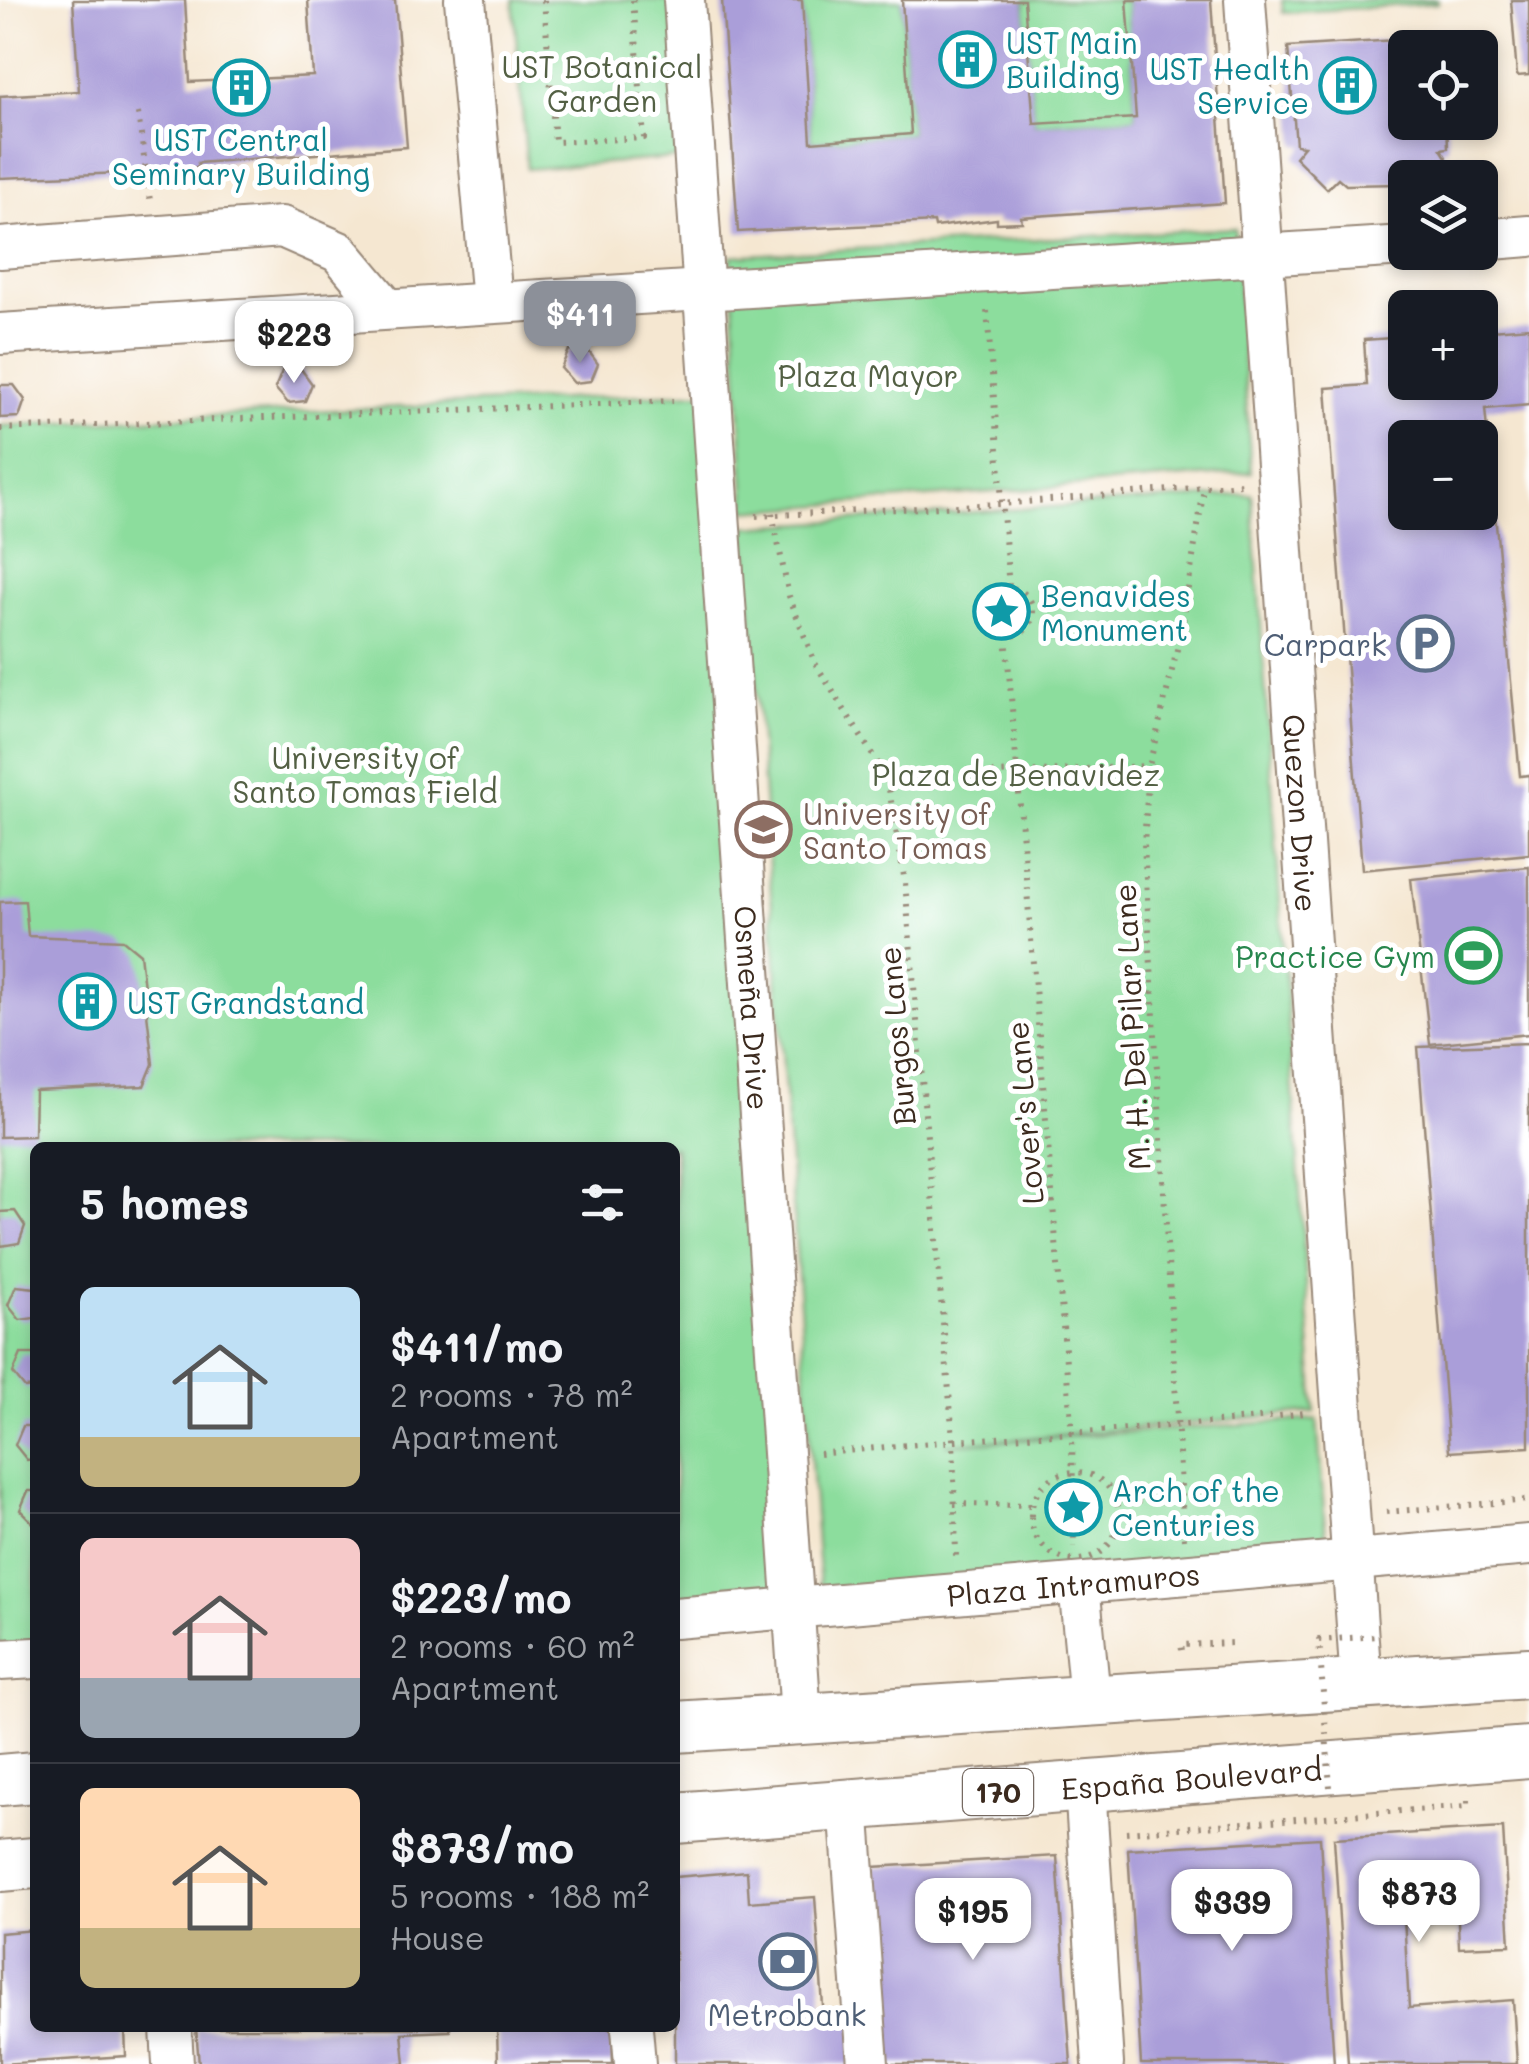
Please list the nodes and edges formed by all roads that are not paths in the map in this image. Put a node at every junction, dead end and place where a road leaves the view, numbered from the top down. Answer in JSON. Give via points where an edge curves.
{"nodes":[{"id":1,"x":465,"y":0,"type":"edge"},
{"id":2,"x":684,"y":0,"type":"edge"},
{"id":3,"x":1245,"y":0,"type":"edge"},
{"id":4,"x":1529,"y":236,"type":"edge"},
{"id":5,"x":1498,"y":239,"type":"edge"},
{"id":6,"x":1388,"y":247,"type":"edge"},
{"id":7,"x":0,"y":248,"type":"edge"},
{"id":8,"x":1264,"y":257,"type":"junction"},
{"id":9,"x":719,"y":288,"type":"junction"},
{"id":10,"x":492,"y":301,"type":"junction"},
{"id":11,"x":386,"y":308,"type":"junction"},
{"id":12,"x":0,"y":334,"type":"edge"},
{"id":13,"x":1529,"y":1545,"type":"edge"},
{"id":14,"x":1355,"y":1559,"type":"junction"},
{"id":15,"x":1076,"y":1572,"type":"junction"},
{"id":16,"x":793,"y":1611,"type":"junction"},
{"id":17,"x":680,"y":1618,"type":"edge"},
{"id":18,"x":30,"y":1658,"type":"edge"},
{"id":19,"x":0,"y":1660,"type":"edge"},
{"id":20,"x":1529,"y":1673,"type":"edge"},
{"id":21,"x":1361,"y":1684,"type":"junction"},
{"id":22,"x":1090,"y":1698,"type":"junction"},
{"id":23,"x":801,"y":1717,"type":"junction"},
{"id":24,"x":680,"y":1727,"type":"edge"},
{"id":25,"x":1529,"y":1752,"type":"edge"},
{"id":26,"x":30,"y":1777,"type":"edge"},
{"id":27,"x":0,"y":1780,"type":"edge"},
{"id":28,"x":1085,"y":1786,"type":"junction"},
{"id":29,"x":849,"y":1804,"type":"junction"},
{"id":30,"x":680,"y":1818,"type":"edge"},
{"id":31,"x":30,"y":1863,"type":"edge"},
{"id":32,"x":0,"y":1866,"type":"edge"},
{"id":33,"x":171,"y":2032,"type":"edge"},
{"id":34,"x":632,"y":2032,"type":"edge"},
{"id":35,"x":174,"y":2064,"type":"edge"},
{"id":36,"x":635,"y":2064,"type":"edge"},
{"id":37,"x":868,"y":2064,"type":"edge"},
{"id":38,"x":1103,"y":2064,"type":"edge"}],
"edges":[{"from":1,"to":10,"type":"street"},
{"from":2,"to":9,"type":"street","name":"Osmeña Drive"},
{"from":3,"to":8,"type":"street","name":"Quezon Drive"},
{"from":4,"to":5,"type":"street"},
{"from":6,"to":8,"type":"street"},
{"from":7,"to":11,"type":"street","via":[[282,226],[339,252]]},
{"from":8,"to":9,"type":"street"},
{"from":8,"to":14,"type":"street","name":"Quezon Drive"},
{"from":9,"to":10,"type":"street"},
{"from":9,"to":16,"type":"street","name":"Osmeña Drive","via":[[720,520]]},
{"from":10,"to":11,"type":"street"},
{"from":11,"to":12,"type":"street"},
{"from":13,"to":14,"type":"street","name":"Plaza Intramuros"},
{"from":14,"to":15,"type":"street","name":"Plaza Intramuros"},
{"from":14,"to":21,"type":"street","name":"Quezon Drive"},
{"from":15,"to":16,"type":"street","name":"Plaza Intramuros"},
{"from":15,"to":22,"type":"street"},
{"from":16,"to":17,"type":"street","name":"Plaza Intramuros"},
{"from":16,"to":23,"type":"street","name":"Osmeña Drive"},
{"from":18,"to":19,"type":"street"},
{"from":20,"to":21,"type":"main road"},
{"from":21,"to":22,"type":"main road"},
{"from":22,"to":23,"type":"main road"},
{"from":23,"to":24,"type":"main road"},
{"from":25,"to":28,"type":"main road","name":"España Boulevard","number":"170"},
{"from":26,"to":27,"type":"main road"},
{"from":28,"to":29,"type":"main road","name":"España Boulevard","number":"170"},
{"from":28,"to":38,"type":"street"},
{"from":29,"to":30,"type":"main road","name":"España Boulevard","number":"170"},
{"from":29,"to":37,"type":"street"},
{"from":31,"to":32,"type":"main road"},
{"from":33,"to":35,"type":"street"},
{"from":34,"to":36,"type":"street"}]}
